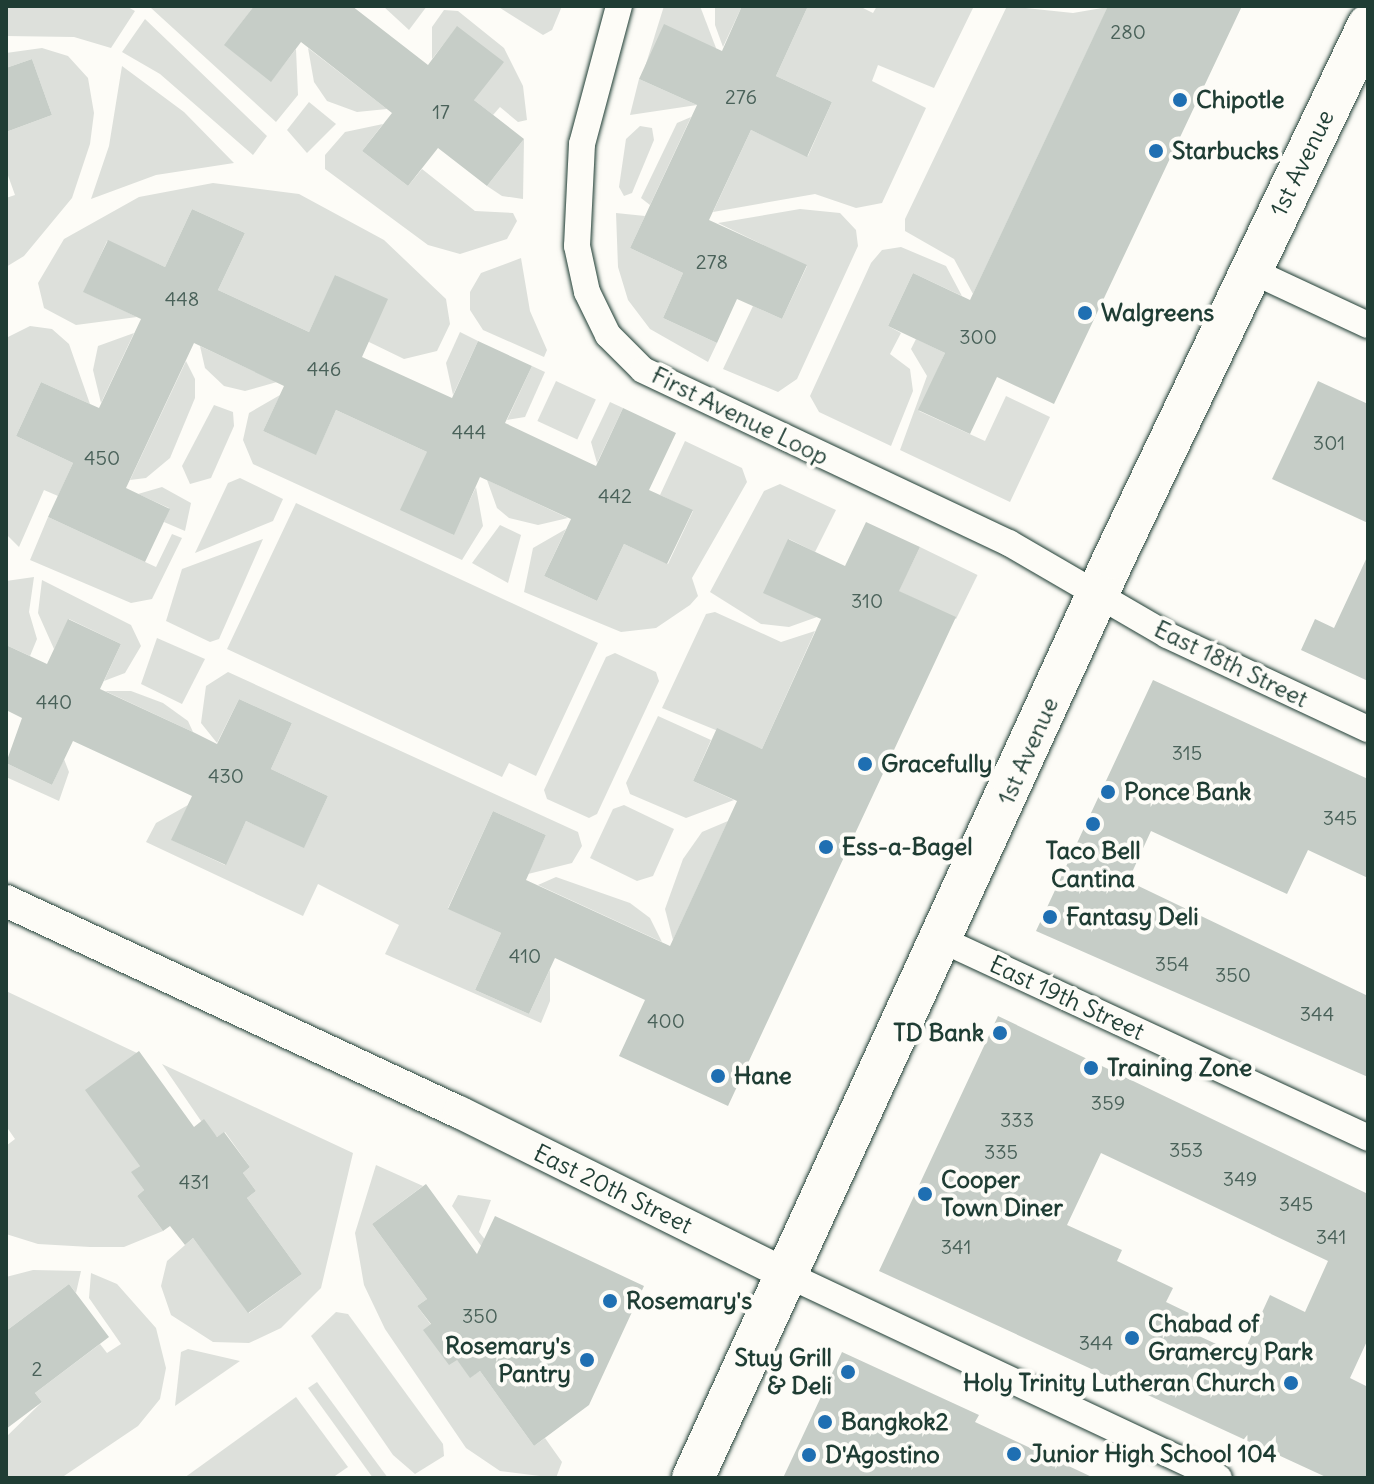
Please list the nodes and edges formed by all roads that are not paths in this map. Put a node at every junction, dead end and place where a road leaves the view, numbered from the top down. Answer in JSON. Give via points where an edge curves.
{"nodes":[{"id":1,"x":619,"y":6,"type":"edge"},
{"id":2,"x":1368,"y":26,"type":"edge"},
{"id":3,"x":1250,"y":270,"type":"junction"},
{"id":4,"x":1368,"y":325,"type":"edge"},
{"id":5,"x":1097,"y":596,"type":"junction"},
{"id":6,"x":1368,"y":729,"type":"edge"},
{"id":7,"x":6,"y":901,"type":"edge"},
{"id":8,"x":940,"y":939,"type":"junction"},
{"id":9,"x":1368,"y":1138,"type":"edge"},
{"id":10,"x":788,"y":1275,"type":"junction"},
{"id":11,"x":693,"y":1478,"type":"edge"},
{"id":12,"x":1219,"y":1478,"type":"edge"}],
"edges":[{"from":1,"to":5,"type":"street","name":"First Avenue Loop","via":[[593,88],[576,196],[577,246],[587,292],[608,335],[643,370],[677,390],[1009,543]]},
{"from":2,"to":3,"type":"main road","name":"1st Avenue"},
{"from":3,"to":4,"type":"street"},
{"from":3,"to":5,"type":"main road","name":"1st Avenue"},
{"from":5,"to":6,"type":"street","name":"East 18th Street"},
{"from":5,"to":8,"type":"main road","name":"1st Avenue"},
{"from":7,"to":10,"type":"street","name":"East 20th Street","via":[[459,1112]]},
{"from":8,"to":9,"type":"street","name":"East 19th Street"},
{"from":8,"to":10,"type":"main road","name":"1st Avenue"},
{"from":10,"to":11,"type":"main road","name":"1st Avenue"},
{"from":10,"to":12,"type":"street","name":"East 20th Street"}]}
